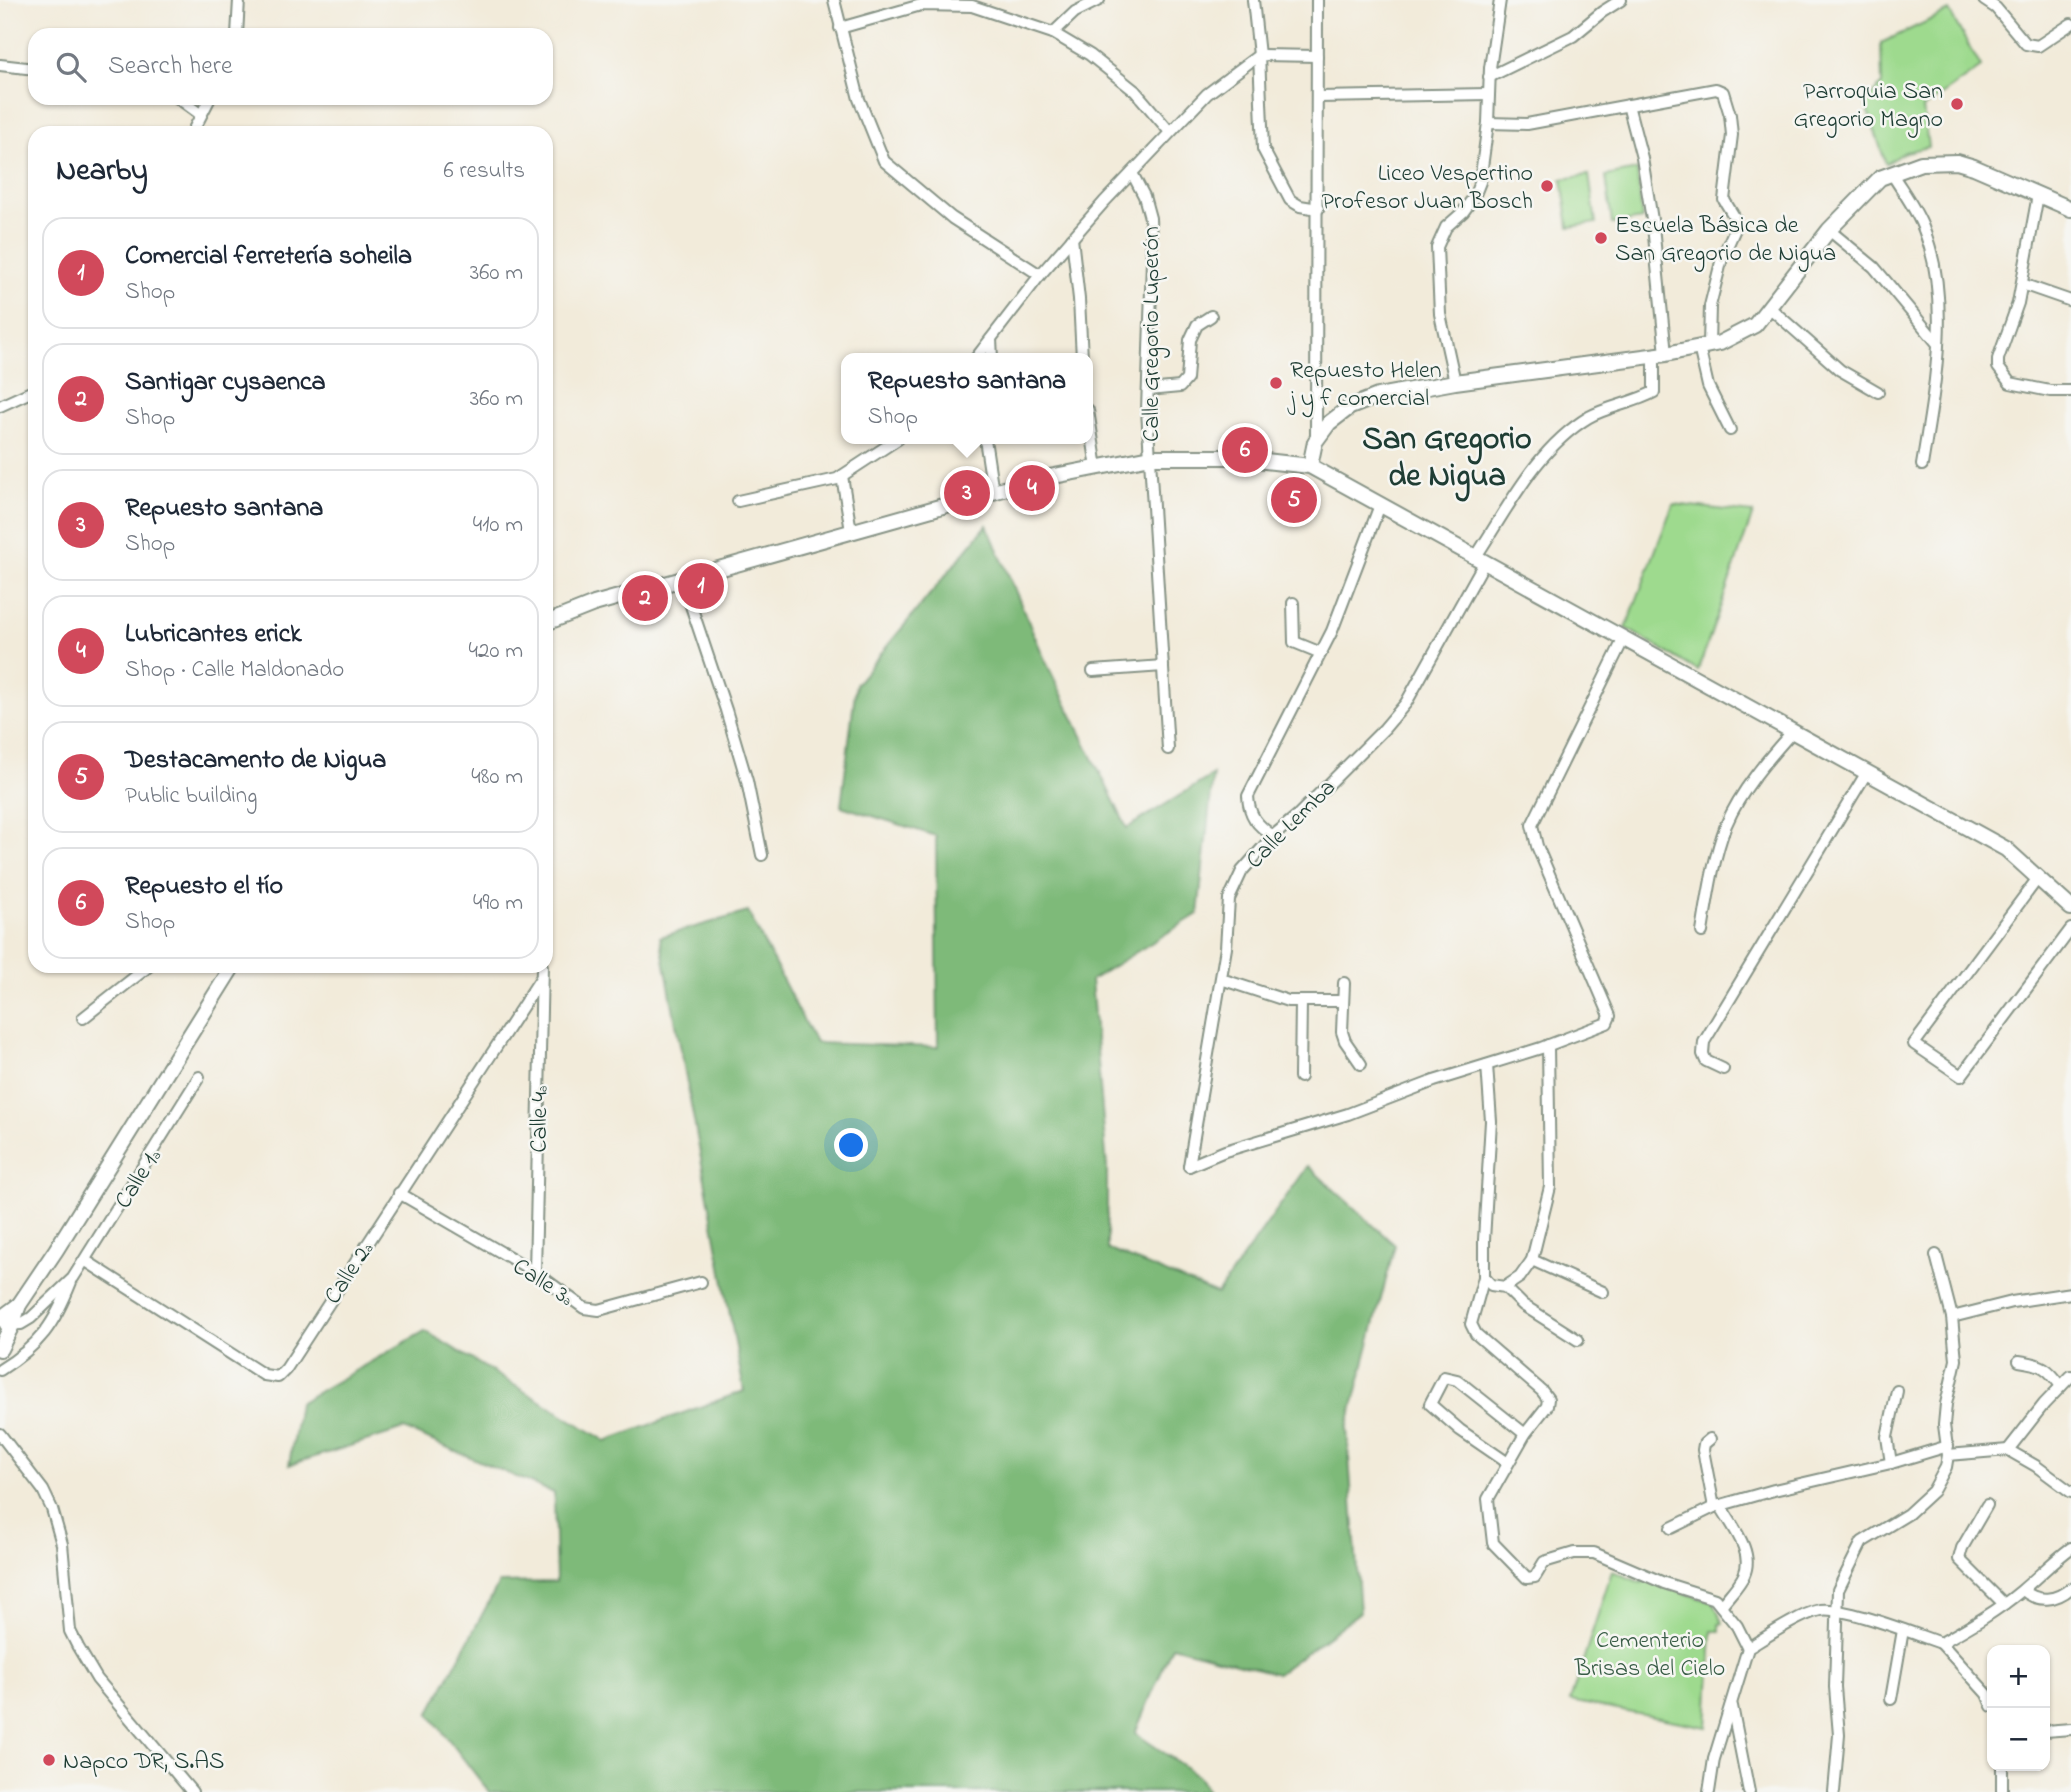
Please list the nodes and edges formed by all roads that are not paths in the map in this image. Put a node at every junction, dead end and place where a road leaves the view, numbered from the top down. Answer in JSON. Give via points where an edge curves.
{"nodes":[{"id":1,"x":239,"y":0,"type":"edge"},
{"id":2,"x":834,"y":0,"type":"edge"},
{"id":3,"x":892,"y":0,"type":"edge"},
{"id":4,"x":1099,"y":0,"type":"edge"},
{"id":5,"x":1253,"y":0,"type":"edge"},
{"id":6,"x":1317,"y":0,"type":"edge"},
{"id":7,"x":1500,"y":0,"type":"edge"},
{"id":8,"x":1621,"y":0,"type":"edge"},
{"id":9,"x":1984,"y":0,"type":"edge"},
{"id":10,"x":957,"y":2,"type":"edge"},
{"id":11,"x":896,"y":12,"type":"junction"},
{"id":12,"x":2071,"y":24,"type":"edge"},
{"id":13,"x":237,"y":28,"type":"edge"},
{"id":14,"x":841,"y":28,"type":"junction"},
{"id":15,"x":1053,"y":33,"type":"junction"},
{"id":16,"x":1259,"y":55,"type":"junction"},
{"id":17,"x":1317,"y":56,"type":"junction"},
{"id":18,"x":0,"y":65,"type":"edge"},
{"id":19,"x":28,"y":68,"type":"edge"},
{"id":20,"x":1489,"y":77,"type":"junction"},
{"id":21,"x":1489,"y":94,"type":"junction"},
{"id":22,"x":1318,"y":97,"type":"junction"},
{"id":23,"x":188,"y":105,"type":"edge"},
{"id":24,"x":206,"y":105,"type":"edge"},
{"id":25,"x":1628,"y":105,"type":"junction"},
{"id":26,"x":200,"y":114,"type":"junction"},
{"id":27,"x":1488,"y":123,"type":"junction"},
{"id":28,"x":195,"y":126,"type":"edge"},
{"id":29,"x":1170,"y":132,"type":"junction"},
{"id":30,"x":1132,"y":173,"type":"junction"},
{"id":31,"x":1892,"y":174,"type":"junction"},
{"id":32,"x":2038,"y":195,"type":"junction"},
{"id":33,"x":1318,"y":209,"type":"junction"},
{"id":34,"x":2071,"y":209,"type":"edge"},
{"id":35,"x":1829,"y":230,"type":"junction"},
{"id":36,"x":1072,"y":239,"type":"junction"},
{"id":37,"x":1040,"y":275,"type":"junction"},
{"id":38,"x":2022,"y":284,"type":"junction"},
{"id":39,"x":2071,"y":301,"type":"edge"},
{"id":40,"x":1770,"y":308,"type":"junction"},
{"id":41,"x":1211,"y":316,"type":"dead end"},
{"id":42,"x":991,"y":339,"type":"junction"},
{"id":43,"x":1938,"y":344,"type":"junction"},
{"id":44,"x":1704,"y":346,"type":"junction"},
{"id":45,"x":980,"y":353,"type":"edge"},
{"id":46,"x":992,"y":353,"type":"edge"},
{"id":47,"x":1082,"y":353,"type":"edge"},
{"id":48,"x":1660,"y":354,"type":"junction"},
{"id":49,"x":1455,"y":382,"type":"junction"},
{"id":50,"x":1148,"y":390,"type":"junction"},
{"id":51,"x":2071,"y":391,"type":"edge"},
{"id":52,"x":1878,"y":392,"type":"dead end"},
{"id":53,"x":28,"y":393,"type":"edge"},
{"id":54,"x":0,"y":406,"type":"edge"},
{"id":55,"x":1730,"y":430,"type":"dead end"},
{"id":56,"x":1316,"y":440,"type":"junction"},
{"id":57,"x":1093,"y":442,"type":"edge"},
{"id":58,"x":890,"y":444,"type":"edge"},
{"id":59,"x":986,"y":444,"type":"edge"},
{"id":60,"x":1151,"y":457,"type":"junction"},
{"id":61,"x":1922,"y":465,"type":"dead end"},
{"id":62,"x":1310,"y":466,"type":"junction"},
{"id":63,"x":1097,"y":468,"type":"junction"},
{"id":64,"x":842,"y":476,"type":"junction"},
{"id":65,"x":993,"y":492,"type":"junction"},
{"id":66,"x":738,"y":501,"type":"dead end"},
{"id":67,"x":1380,"y":505,"type":"junction"},
{"id":68,"x":851,"y":531,"type":"junction"},
{"id":69,"x":1479,"y":560,"type":"junction"},
{"id":70,"x":682,"y":579,"type":"junction"},
{"id":71,"x":1293,"y":603,"type":"dead end"},
{"id":72,"x":553,"y":620,"type":"edge"},
{"id":73,"x":1623,"y":640,"type":"junction"},
{"id":74,"x":1321,"y":653,"type":"junction"},
{"id":75,"x":1163,"y":666,"type":"junction"},
{"id":76,"x":1093,"y":671,"type":"dead end"},
{"id":77,"x":1792,"y":732,"type":"junction"},
{"id":78,"x":1168,"y":749,"type":"dead end"},
{"id":79,"x":1867,"y":772,"type":"junction"},
{"id":80,"x":1273,"y":836,"type":"junction"},
{"id":81,"x":762,"y":855,"type":"dead end"},
{"id":82,"x":2038,"y":878,"type":"junction"},
{"id":83,"x":2071,"y":908,"type":"edge"},
{"id":84,"x":2071,"y":929,"type":"edge"},
{"id":85,"x":1702,"y":932,"type":"dead end"},
{"id":86,"x":140,"y":973,"type":"edge"},
{"id":87,"x":229,"y":973,"type":"edge"},
{"id":88,"x":541,"y":973,"type":"edge"},
{"id":89,"x":541,"y":978,"type":"junction"},
{"id":90,"x":1220,"y":979,"type":"junction"},
{"id":91,"x":1344,"y":983,"type":"dead end"},
{"id":92,"x":1343,"y":1001,"type":"junction"},
{"id":93,"x":1301,"y":1002,"type":"junction"},
{"id":94,"x":83,"y":1018,"type":"dead end"},
{"id":95,"x":1548,"y":1045,"type":"junction"},
{"id":96,"x":1361,"y":1064,"type":"dead end"},
{"id":97,"x":1487,"y":1065,"type":"junction"},
{"id":98,"x":1723,"y":1069,"type":"dead end"},
{"id":99,"x":199,"y":1077,"type":"dead end"},
{"id":100,"x":1300,"y":1077,"type":"dead end"},
{"id":101,"x":399,"y":1194,"type":"junction"},
{"id":102,"x":1936,"y":1255,"type":"dead end"},
{"id":103,"x":1532,"y":1260,"type":"junction"},
{"id":104,"x":86,"y":1261,"type":"junction"},
{"id":105,"x":535,"y":1272,"type":"junction"},
{"id":106,"x":73,"y":1278,"type":"junction"},
{"id":107,"x":1484,"y":1278,"type":"junction"},
{"id":108,"x":701,"y":1282,"type":"dead end"},
{"id":109,"x":1505,"y":1287,"type":"junction"},
{"id":110,"x":1603,"y":1292,"type":"dead end"},
{"id":111,"x":2071,"y":1293,"type":"edge"},
{"id":112,"x":1952,"y":1317,"type":"junction"},
{"id":113,"x":4,"y":1323,"type":"edge"},
{"id":114,"x":1578,"y":1340,"type":"dead end"},
{"id":115,"x":0,"y":1349,"type":"edge"},
{"id":116,"x":2020,"y":1362,"type":"dead end"},
{"id":117,"x":0,"y":1370,"type":"edge"},
{"id":118,"x":2071,"y":1376,"type":"edge"},
{"id":119,"x":2061,"y":1386,"type":"junction"},
{"id":120,"x":1897,"y":1391,"type":"dead end"},
{"id":121,"x":0,"y":1434,"type":"edge"},
{"id":122,"x":1525,"y":1434,"type":"junction"},
{"id":123,"x":1710,"y":1439,"type":"dead end"},
{"id":124,"x":2008,"y":1450,"type":"junction"},
{"id":125,"x":1948,"y":1451,"type":"junction"},
{"id":126,"x":1508,"y":1463,"type":"junction"},
{"id":127,"x":1891,"y":1463,"type":"junction"},
{"id":128,"x":2071,"y":1492,"type":"edge"},
{"id":129,"x":1987,"y":1505,"type":"dead end"},
{"id":130,"x":1717,"y":1506,"type":"junction"},
{"id":131,"x":1671,"y":1528,"type":"dead end"},
{"id":132,"x":2071,"y":1548,"type":"edge"},
{"id":133,"x":2071,"y":1588,"type":"edge"},
{"id":134,"x":2023,"y":1590,"type":"junction"},
{"id":135,"x":2004,"y":1604,"type":"junction"},
{"id":136,"x":1721,"y":1606,"type":"junction"},
{"id":137,"x":1837,"y":1609,"type":"junction"},
{"id":138,"x":1903,"y":1630,"type":"junction"},
{"id":139,"x":1941,"y":1643,"type":"junction"},
{"id":140,"x":1748,"y":1648,"type":"junction"},
{"id":141,"x":1987,"y":1694,"type":"edge"},
{"id":142,"x":1891,"y":1699,"type":"dead end"},
{"id":143,"x":1731,"y":1703,"type":"junction"},
{"id":144,"x":2071,"y":1729,"type":"edge"},
{"id":145,"x":2050,"y":1731,"type":"edge"},
{"id":146,"x":2002,"y":1771,"type":"edge"},
{"id":147,"x":192,"y":1792,"type":"edge"},
{"id":148,"x":1709,"y":1792,"type":"edge"},
{"id":149,"x":1749,"y":1792,"type":"edge"},
{"id":150,"x":1834,"y":1792,"type":"edge"},
{"id":151,"x":2002,"y":1792,"type":"edge"}],
"edges":[{"from":1,"to":13,"type":"street"},
{"from":2,"to":14,"type":"street"},
{"from":3,"to":11,"type":"street"},
{"from":4,"to":15,"type":"street","via":[[1076,12]]},
{"from":5,"to":16,"type":"street"},
{"from":6,"to":17,"type":"street"},
{"from":7,"to":20,"type":"street"},
{"from":8,"to":20,"type":"street","via":[[1573,36]]},
{"from":9,"to":12,"type":"street","via":[[2026,44],[2038,46]]},
{"from":10,"to":11,"type":"street"},
{"from":10,"to":15,"type":"street"},
{"from":11,"to":14,"type":"street"},
{"from":14,"to":37,"type":"street","via":[[859,99],[884,161],[952,218]]},
{"from":15,"to":29,"type":"street","via":[[1135,91]]},
{"from":16,"to":17,"type":"street"},
{"from":16,"to":29,"type":"street","via":[[1207,94]]},
{"from":16,"to":33,"type":"street","via":[[1263,149],[1290,200]]},
{"from":17,"to":22,"type":"street"},
{"from":18,"to":19,"type":"street"},
{"from":20,"to":21,"type":"street"},
{"from":21,"to":22,"type":"street"},
{"from":21,"to":27,"type":"street"},
{"from":22,"to":33,"type":"street"},
{"from":23,"to":26,"type":"street"},
{"from":24,"to":26,"type":"street"},
{"from":25,"to":27,"type":"street","via":[[1527,124]]},
{"from":25,"to":44,"type":"street","via":[[1716,89],[1723,92],[1732,135],[1724,200],[1735,218],[1735,229],[1722,258]]},
{"from":25,"to":48,"type":"street","via":[[1653,226]]},
{"from":26,"to":28,"type":"street"},
{"from":27,"to":49,"type":"street","via":[[1474,197],[1446,227],[1437,247],[1440,314]]},
{"from":29,"to":30,"type":"street"},
{"from":30,"to":36,"type":"street"},
{"from":30,"to":50,"type":"street","name":"Calle Gregorio Luperón","via":[[1144,196],[1151,232]]},
{"from":31,"to":32,"type":"street","via":[[1921,163],[1957,162]]},
{"from":31,"to":35,"type":"street","via":[[1880,178]]},
{"from":31,"to":43,"type":"street","via":[[1931,248],[1940,318]]},
{"from":32,"to":34,"type":"street"},
{"from":32,"to":38,"type":"street"},
{"from":33,"to":56,"type":"street"},
{"from":35,"to":40,"type":"street"},
{"from":35,"to":43,"type":"street","via":[[1874,267]]},
{"from":36,"to":37,"type":"street"},
{"from":36,"to":47,"type":"street"},
{"from":37,"to":42,"type":"street"},
{"from":38,"to":39,"type":"street"},
{"from":38,"to":51,"type":"street","via":[[1998,367],[2010,383]]},
{"from":40,"to":44,"type":"street","via":[[1755,325]]},
{"from":40,"to":52,"type":"street","via":[[1840,370]]},
{"from":41,"to":50,"type":"street","via":[[1197,325],[1190,340],[1187,379],[1180,387]]},
{"from":42,"to":45,"type":"street"},
{"from":42,"to":46,"type":"street"},
{"from":43,"to":61,"type":"street"},
{"from":44,"to":48,"type":"street"},
{"from":44,"to":55,"type":"street","via":[[1708,386]]},
{"from":48,"to":49,"type":"street"},
{"from":48,"to":69,"type":"street","name":"Calle Lemba","via":[[1654,392],[1591,416],[1541,457]]},
{"from":49,"to":56,"type":"street","via":[[1378,396],[1350,407]]},
{"from":50,"to":60,"type":"street","name":"Calle Gregorio Luperón"},
{"from":53,"to":54,"type":"street"},
{"from":56,"to":62,"type":"street"},
{"from":57,"to":63,"type":"street"},
{"from":58,"to":64,"type":"street"},
{"from":59,"to":65,"type":"street"},
{"from":60,"to":62,"type":"street","via":[[1230,457]]},
{"from":60,"to":63,"type":"street"},
{"from":60,"to":75,"type":"street","name":"Calle Gregorio Luperón"},
{"from":62,"to":67,"type":"street"},
{"from":63,"to":65,"type":"street"},
{"from":64,"to":66,"type":"street"},
{"from":64,"to":68,"type":"street"},
{"from":65,"to":68,"type":"street"},
{"from":67,"to":69,"type":"street"},
{"from":67,"to":74,"type":"street"},
{"from":68,"to":70,"type":"street"},
{"from":69,"to":73,"type":"street"},
{"from":69,"to":80,"type":"street","name":"Calle Lemba","via":[[1406,703],[1307,807]]},
{"from":70,"to":72,"type":"street"},
{"from":70,"to":81,"type":"street","via":[[747,781]]},
{"from":71,"to":74,"type":"street","via":[[1294,642]]},
{"from":73,"to":77,"type":"street"},
{"from":73,"to":95,"type":"street","via":[[1532,825],[1610,1016],[1607,1023]]},
{"from":74,"to":80,"type":"street","via":[[1248,796],[1258,826]]},
{"from":75,"to":76,"type":"street"},
{"from":75,"to":78,"type":"street","name":"Calle Gregorio Luperón"},
{"from":77,"to":79,"type":"street"},
{"from":77,"to":85,"type":"street","via":[[1748,785],[1727,825]]},
{"from":79,"to":82,"type":"street","via":[[2006,849]]},
{"from":79,"to":98,"type":"street","via":[[1704,1042],[1706,1061]]},
{"from":80,"to":90,"type":"street","name":"Calle Lemba","via":[[1242,871],[1229,899]]},
{"from":82,"to":83,"type":"street"},
{"from":82,"to":84,"type":"street","via":[[1914,1044],[1961,1076]]},
{"from":86,"to":94,"type":"street"},
{"from":87,"to":113,"type":"street","via":[[56,1250]]},
{"from":88,"to":89,"type":"street","name":"Calle 4ª"},
{"from":89,"to":101,"type":"street","name":"Calle 2ª"},
{"from":89,"to":105,"type":"street","name":"Calle 4ª"},
{"from":90,"to":93,"type":"street"},
{"from":90,"to":97,"type":"street","name":"Calle Lemba","via":[[1189,1166]]},
{"from":91,"to":92,"type":"street"},
{"from":92,"to":93,"type":"street"},
{"from":92,"to":96,"type":"street","via":[[1342,1032]]},
{"from":93,"to":100,"type":"street"},
{"from":95,"to":97,"type":"street"},
{"from":95,"to":103,"type":"street","via":[[1550,1187]]},
{"from":97,"to":107,"type":"street","via":[[1491,1121]]},
{"from":99,"to":104,"type":"street","name":"Calle 1ª"},
{"from":101,"to":104,"type":"street","name":"Calle 2ª","via":[[278,1377],[264,1375]]},
{"from":101,"to":105,"type":"street","name":"Calle 3ª"},
{"from":102,"to":112,"type":"street"},
{"from":103,"to":109,"type":"street","via":[[1520,1277]]},
{"from":103,"to":110,"type":"street"},
{"from":104,"to":106,"type":"street","name":"Calle 1ª"},
{"from":105,"to":108,"type":"street","name":"Calle 3ª","via":[[584,1308],[599,1310]]},
{"from":106,"to":113,"type":"street","name":"Calle 1ª","via":[[31,1318]]},
{"from":106,"to":117,"type":"street","name":"Calle 1ª","via":[[41,1338]]},
{"from":107,"to":109,"type":"street","via":[[1491,1285]]},
{"from":107,"to":122,"type":"street","via":[[1471,1324],[1476,1334],[1548,1399]]},
{"from":109,"to":114,"type":"street","via":[[1522,1305]]},
{"from":111,"to":112,"type":"street"},
{"from":112,"to":125,"type":"street","via":[[1956,1360],[1945,1404]]},
{"from":113,"to":115,"type":"street"},
{"from":116,"to":119,"type":"street","via":[[2038,1364]]},
{"from":118,"to":119,"type":"street"},
{"from":119,"to":124,"type":"street"},
{"from":120,"to":127,"type":"street","via":[[1887,1437]]},
{"from":121,"to":147,"type":"street","via":[[52,1508],[62,1544],[70,1631],[78,1647],[97,1679]]},
{"from":122,"to":126,"type":"street"},
{"from":122,"to":126,"type":"street","via":[[1457,1380],[1444,1377],[1430,1404]]},
{"from":123,"to":130,"type":"street","via":[[1703,1450]]},
{"from":124,"to":125,"type":"street"},
{"from":124,"to":128,"type":"street"},
{"from":125,"to":127,"type":"street"},
{"from":125,"to":137,"type":"street","via":[[1933,1491],[1908,1514],[1862,1542],[1838,1590]]},
{"from":126,"to":136,"type":"street","via":[[1488,1499],[1493,1543],[1527,1578],[1535,1577],[1544,1562],[1574,1553],[1594,1553],[1715,1599]]},
{"from":127,"to":130,"type":"street"},
{"from":129,"to":135,"type":"street","via":[[1959,1559]]},
{"from":130,"to":131,"type":"street"},
{"from":130,"to":136,"type":"street","via":[[1748,1561],[1744,1575]]},
{"from":132,"to":134,"type":"street"},
{"from":133,"to":134,"type":"street","via":[[2045,1600]]},
{"from":134,"to":135,"type":"street"},
{"from":135,"to":139,"type":"street"},
{"from":136,"to":140,"type":"street"},
{"from":137,"to":138,"type":"street"},
{"from":137,"to":140,"type":"street","via":[[1818,1610]]},
{"from":137,"to":150,"type":"street","via":[[1839,1735]]},
{"from":138,"to":139,"type":"street"},
{"from":138,"to":142,"type":"street"},
{"from":139,"to":141,"type":"street"},
{"from":140,"to":143,"type":"street"},
{"from":143,"to":148,"type":"street"},
{"from":143,"to":149,"type":"street"},
{"from":144,"to":145,"type":"street"},
{"from":146,"to":151,"type":"street"}]}
